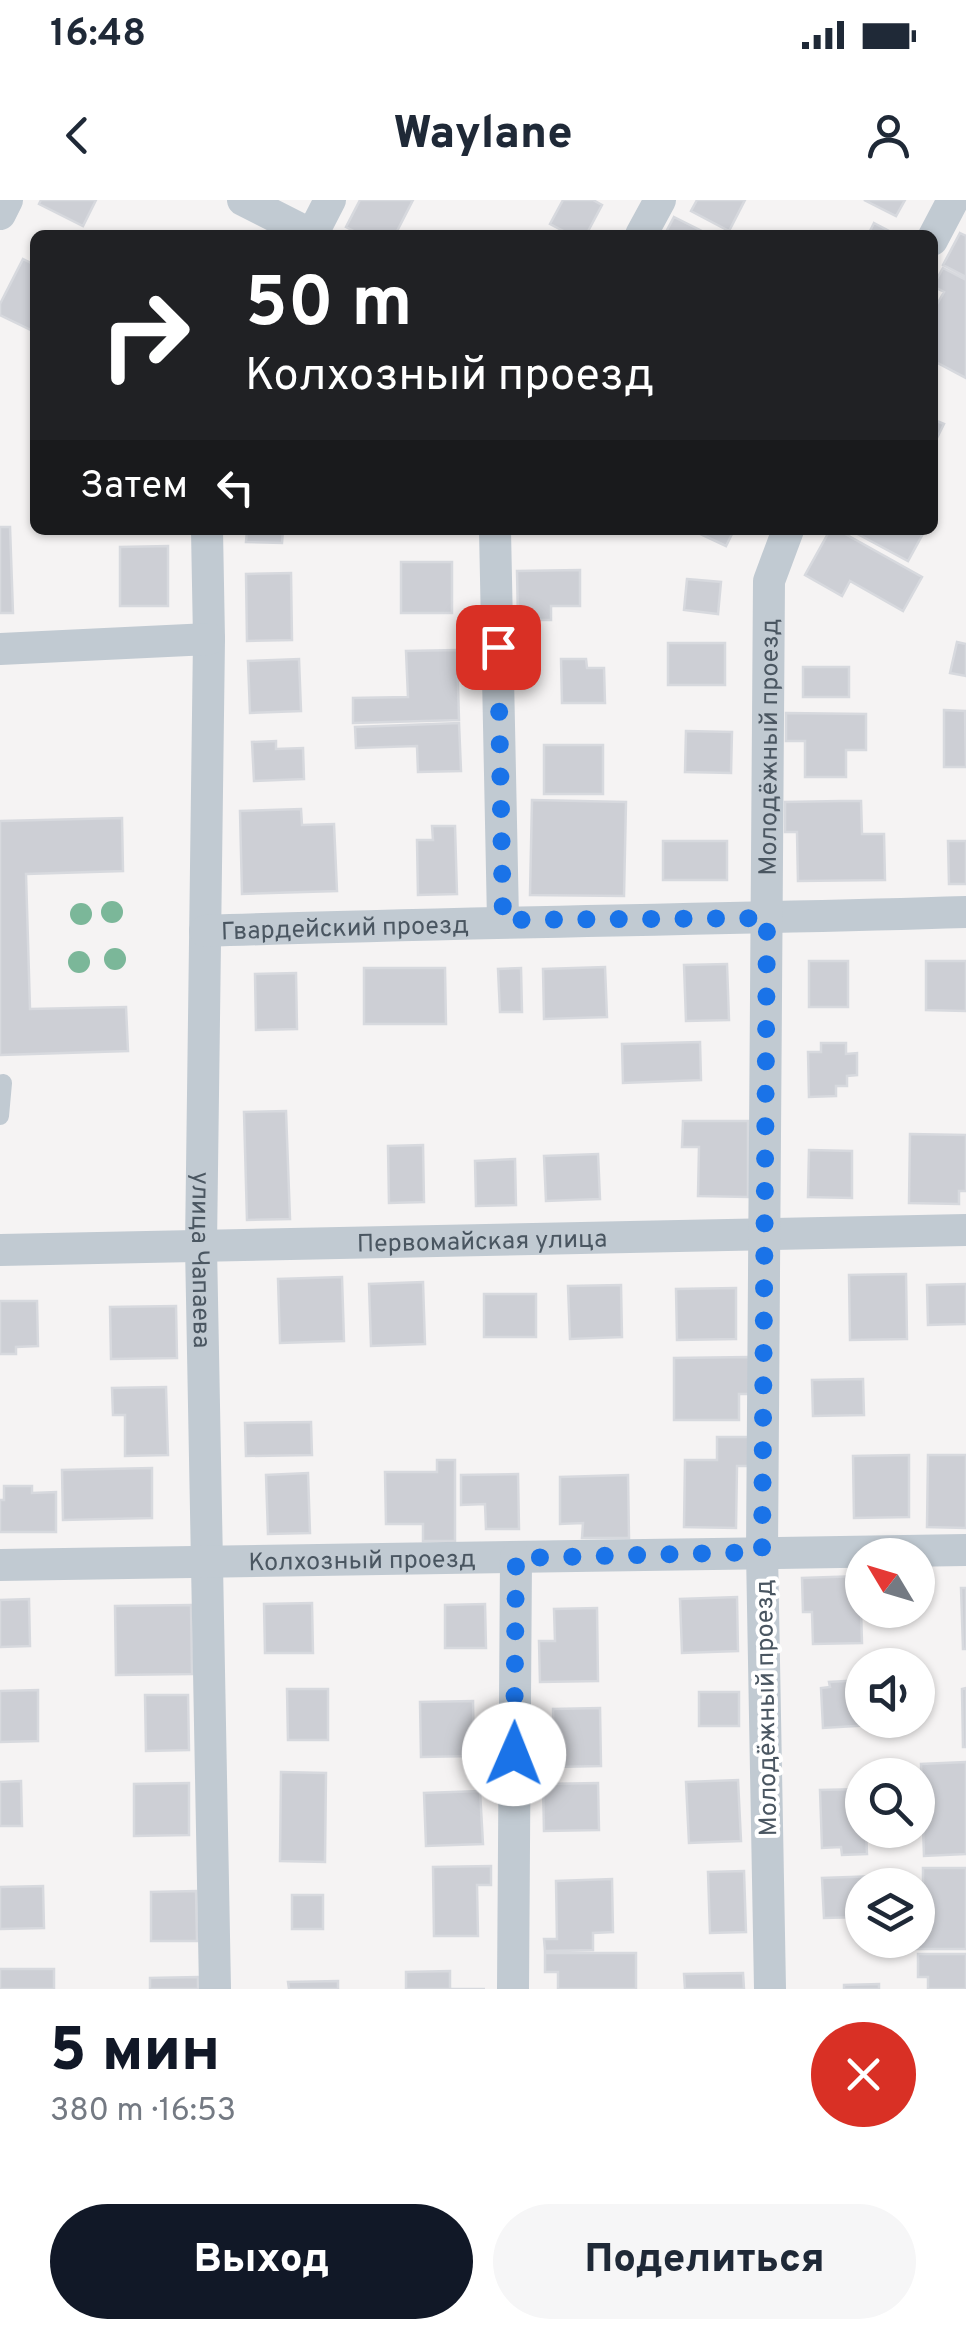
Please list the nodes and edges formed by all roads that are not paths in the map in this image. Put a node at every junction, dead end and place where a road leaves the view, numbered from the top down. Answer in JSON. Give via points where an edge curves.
{"nodes":[{"id":1,"x":7,"y":200,"type":"edge"},
{"id":2,"x":243,"y":200,"type":"edge"},
{"id":3,"x":330,"y":200,"type":"edge"},
{"id":4,"x":660,"y":200,"type":"edge"},
{"id":5,"x":954,"y":200,"type":"edge"},
{"id":6,"x":0,"y":214,"type":"edge"},
{"id":7,"x":302,"y":230,"type":"edge"},
{"id":8,"x":315,"y":230,"type":"edge"},
{"id":9,"x":644,"y":230,"type":"edge"},
{"id":10,"x":938,"y":230,"type":"edge"},
{"id":11,"x":207,"y":535,"type":"edge"},
{"id":12,"x":495,"y":535,"type":"edge"},
{"id":13,"x":786,"y":535,"type":"edge"},
{"id":14,"x":210,"y":639,"type":"junction"},
{"id":15,"x":0,"y":648,"type":"edge"},
{"id":16,"x":966,"y":912,"type":"edge"},
{"id":17,"x":767,"y":918,"type":"junction"},
{"id":18,"x":503,"y":920,"type":"junction"},
{"id":19,"x":206,"y":931,"type":"junction"},
{"id":20,"x":2,"y":1083,"type":"dead end"},
{"id":21,"x":0,"y":1116,"type":"edge"},
{"id":22,"x":966,"y":1230,"type":"edge"},
{"id":23,"x":765,"y":1233,"type":"junction"},
{"id":24,"x":201,"y":1246,"type":"junction"},
{"id":25,"x":0,"y":1250,"type":"edge"},
{"id":26,"x":966,"y":1550,"type":"edge"},
{"id":27,"x":762,"y":1552,"type":"junction"},
{"id":28,"x":516,"y":1558,"type":"junction"},
{"id":29,"x":208,"y":1560,"type":"junction"},
{"id":30,"x":0,"y":1565,"type":"edge"},
{"id":31,"x":216,"y":1989,"type":"edge"},
{"id":32,"x":512,"y":1989,"type":"edge"},
{"id":33,"x":770,"y":1989,"type":"edge"}],
"edges":[{"from":1,"to":6,"type":"street"},
{"from":2,"to":7,"type":"street"},
{"from":3,"to":8,"type":"street"},
{"from":4,"to":9,"type":"street"},
{"from":5,"to":10,"type":"street"},
{"from":11,"to":14,"type":"street","name":"улица Чапаева"},
{"from":12,"to":18,"type":"street"},
{"from":13,"to":17,"type":"street","name":"Молодёжный проезд","via":[[769,581]]},
{"from":14,"to":15,"type":"street"},
{"from":14,"to":19,"type":"street","name":"улица Чапаева"},
{"from":16,"to":17,"type":"street","name":"Гвардейский проезд"},
{"from":17,"to":18,"type":"street","name":"Гвардейский проезд"},
{"from":17,"to":23,"type":"street","name":"Молодёжный проезд"},
{"from":18,"to":19,"type":"street","name":"Гвардейский проезд"},
{"from":19,"to":24,"type":"street","name":"улица Чапаева"},
{"from":20,"to":21,"type":"lane"},
{"from":22,"to":23,"type":"street","name":"Первомайская улица"},
{"from":23,"to":24,"type":"street","name":"Первомайская улица"},
{"from":23,"to":27,"type":"street","name":"Молодёжный проезд"},
{"from":24,"to":25,"type":"street","name":"Первомайская улица"},
{"from":24,"to":29,"type":"street","name":"улица Чапаева"},
{"from":26,"to":27,"type":"street","name":"Колхозный проезд"},
{"from":27,"to":28,"type":"street","name":"Колхозный проезд"},
{"from":27,"to":33,"type":"street","name":"Молодёжный проезд"},
{"from":28,"to":29,"type":"street","name":"Колхозный проезд"},
{"from":28,"to":32,"type":"street"},
{"from":29,"to":30,"type":"street","name":"Колхозный проезд"},
{"from":29,"to":31,"type":"street","name":"улица Чапаева"}]}
